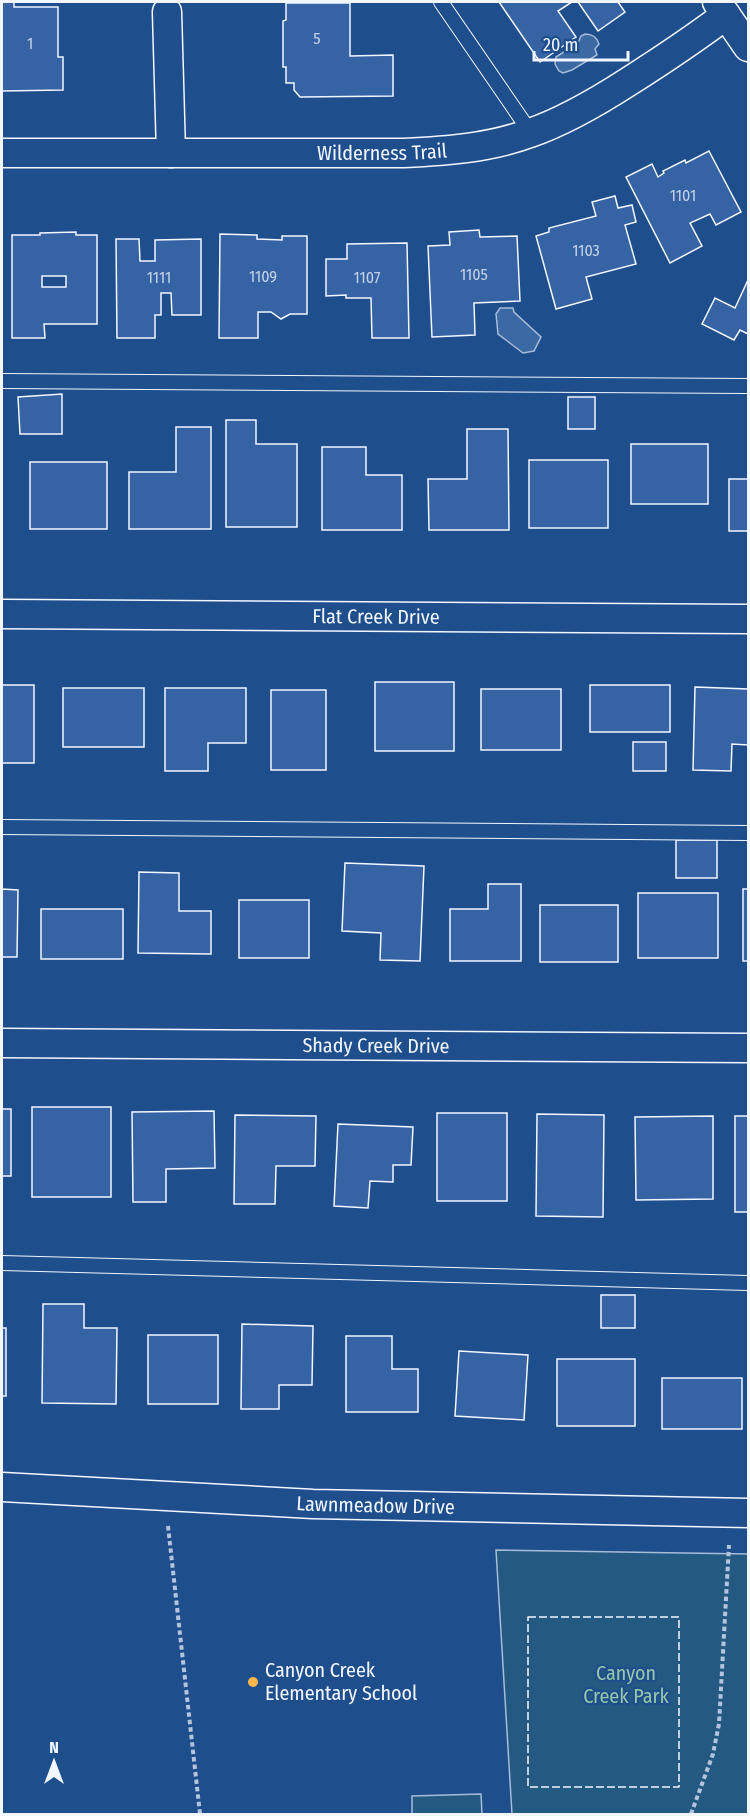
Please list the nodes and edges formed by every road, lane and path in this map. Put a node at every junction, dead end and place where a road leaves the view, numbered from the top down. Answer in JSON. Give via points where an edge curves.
{"nodes":[{"id":1,"x":441,"y":2,"type":"edge"},
{"id":2,"x":721,"y":8,"type":"edge"},
{"id":3,"x":167,"y":12,"type":"dead end"},
{"id":4,"x":748,"y":47,"type":"edge"},
{"id":5,"x":531,"y":133,"type":"junction"},
{"id":6,"x":2,"y":153,"type":"edge"},
{"id":7,"x":171,"y":153,"type":"junction"},
{"id":8,"x":2,"y":381,"type":"edge"},
{"id":9,"x":748,"y":386,"type":"edge"},
{"id":10,"x":2,"y":614,"type":"edge"},
{"id":11,"x":748,"y":619,"type":"edge"},
{"id":12,"x":2,"y":827,"type":"edge"},
{"id":13,"x":748,"y":832,"type":"edge"},
{"id":14,"x":2,"y":1043,"type":"edge"},
{"id":15,"x":748,"y":1048,"type":"edge"},
{"id":16,"x":2,"y":1263,"type":"edge"},
{"id":17,"x":748,"y":1283,"type":"edge"},
{"id":18,"x":2,"y":1487,"type":"edge"},
{"id":19,"x":748,"y":1513,"type":"edge"},
{"id":20,"x":168,"y":1525,"type":"dead end"},
{"id":21,"x":729,"y":1545,"type":"dead end"},
{"id":22,"x":200,"y":1815,"type":"edge"},
{"id":23,"x":691,"y":1815,"type":"edge"}],
"edges":[{"from":1,"to":5,"type":"lane"},
{"from":2,"to":4,"type":"street"},
{"from":2,"to":5,"type":"street","name":"Wilderness Trail","via":[[682,48],[596,102]]},
{"from":3,"to":7,"type":"street"},
{"from":5,"to":7,"type":"street","name":"Wilderness Trail","via":[[445,151]]},
{"from":6,"to":7,"type":"street","name":"Wilderness Trail"},
{"from":8,"to":9,"type":"lane"},
{"from":10,"to":11,"type":"street","name":"Flat Creek Drive"},
{"from":12,"to":13,"type":"lane"},
{"from":14,"to":15,"type":"street","name":"Shady Creek Drive"},
{"from":16,"to":17,"type":"lane"},
{"from":18,"to":19,"type":"street","name":"Lawnmeadow Drive","via":[[313,1504]]},
{"from":20,"to":22,"type":"path"},
{"from":21,"to":23,"type":"path","via":[[719,1724],[713,1754]]}]}
